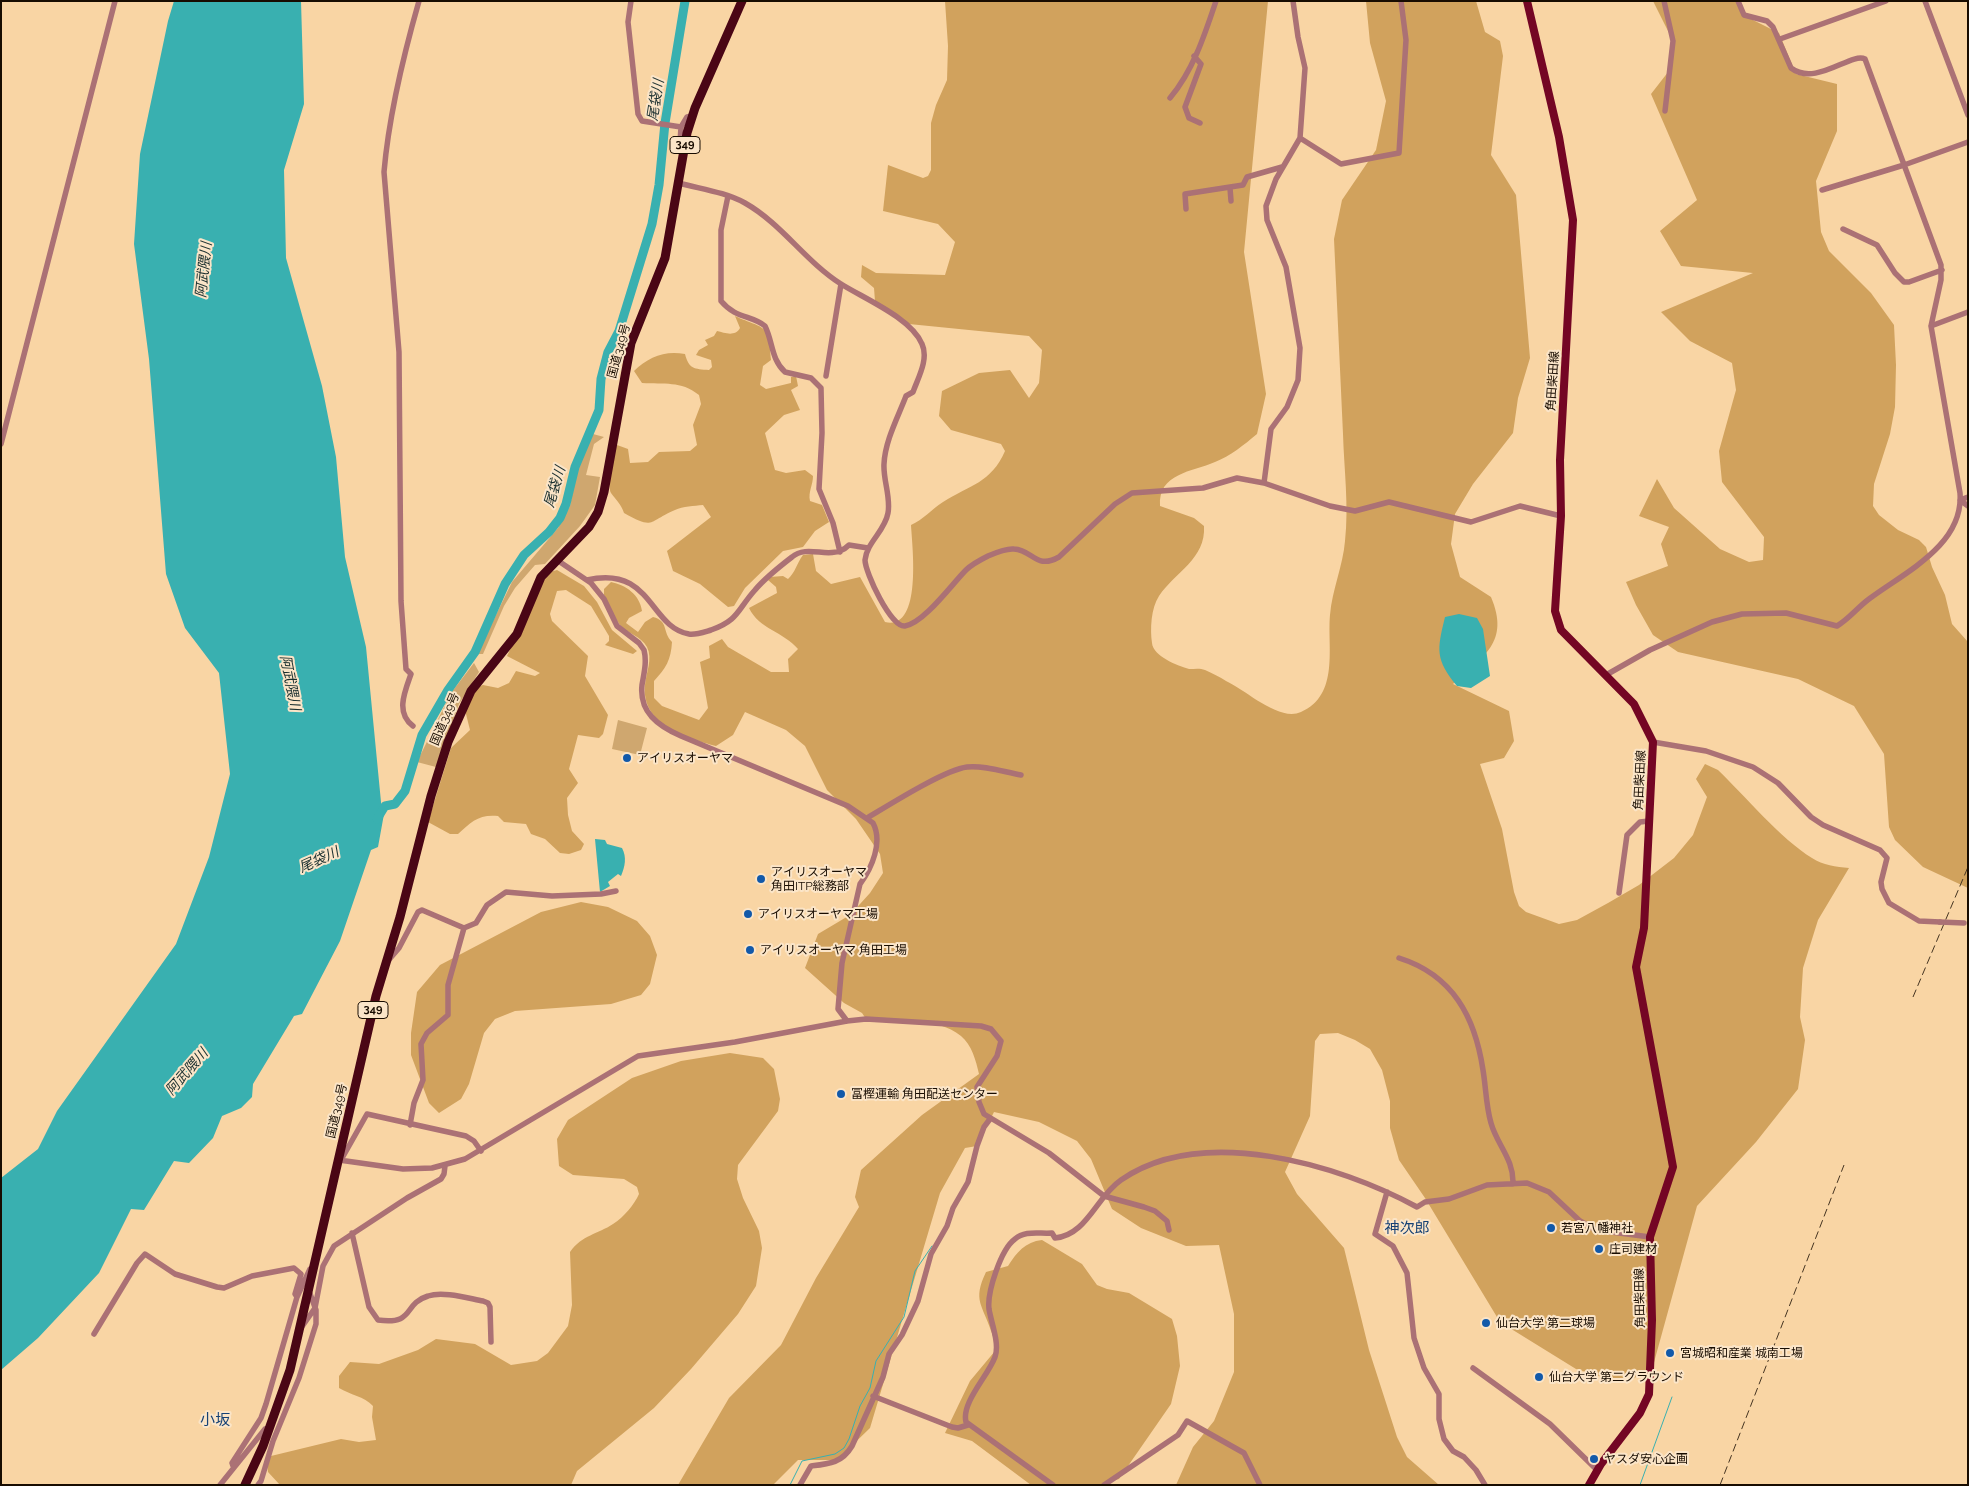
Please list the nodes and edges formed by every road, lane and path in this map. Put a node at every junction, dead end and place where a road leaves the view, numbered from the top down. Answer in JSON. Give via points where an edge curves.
{"nodes":[{"id":1,"x":115,"y":1,"type":"edge"},
{"id":2,"x":419,"y":1,"type":"edge"},
{"id":3,"x":631,"y":1,"type":"edge"},
{"id":4,"x":742,"y":1,"type":"edge"},
{"id":5,"x":1216,"y":1,"type":"edge"},
{"id":6,"x":1293,"y":1,"type":"edge"},
{"id":7,"x":1401,"y":1,"type":"edge"},
{"id":8,"x":1527,"y":1,"type":"edge"},
{"id":9,"x":1664,"y":1,"type":"edge"},
{"id":10,"x":1738,"y":1,"type":"edge"},
{"id":11,"x":1886,"y":1,"type":"edge"},
{"id":12,"x":1925,"y":1,"type":"edge"},
{"id":13,"x":1780,"y":39,"type":"junction"},
{"id":14,"x":1194,"y":56,"type":"junction"},
{"id":15,"x":1170,"y":98,"type":"dead end"},
{"id":16,"x":1666,"y":111,"type":"dead end"},
{"id":17,"x":1968,"y":115,"type":"edge"},
{"id":18,"x":692,"y":116,"type":"junction"},
{"id":19,"x":1200,"y":123,"type":"dead end"},
{"id":20,"x":681,"y":127,"type":"junction"},
{"id":21,"x":1300,"y":138,"type":"junction"},
{"id":22,"x":1968,"y":142,"type":"edge"},
{"id":23,"x":683,"y":154,"type":"junction"},
{"id":24,"x":1904,"y":165,"type":"junction"},
{"id":25,"x":1282,"y":167,"type":"junction"},
{"id":26,"x":679,"y":183,"type":"junction"},
{"id":27,"x":1230,"y":188,"type":"junction"},
{"id":28,"x":1822,"y":190,"type":"dead end"},
{"id":29,"x":728,"y":196,"type":"junction"},
{"id":30,"x":1231,"y":201,"type":"dead end"},
{"id":31,"x":1186,"y":209,"type":"dead end"},
{"id":32,"x":1844,"y":229,"type":"dead end"},
{"id":33,"x":1942,"y":270,"type":"junction"},
{"id":34,"x":841,"y":284,"type":"junction"},
{"id":35,"x":1968,"y":312,"type":"edge"},
{"id":36,"x":1931,"y":326,"type":"junction"},
{"id":37,"x":826,"y":376,"type":"dead end"},
{"id":38,"x":1,"y":444,"type":"edge"},
{"id":39,"x":1264,"y":483,"type":"junction"},
{"id":40,"x":1968,"y":497,"type":"edge"},
{"id":41,"x":1960,"y":500,"type":"junction"},
{"id":42,"x":1968,"y":506,"type":"edge"},
{"id":43,"x":1561,"y":516,"type":"junction"},
{"id":44,"x":868,"y":548,"type":"junction"},
{"id":45,"x":840,"y":552,"type":"junction"},
{"id":46,"x":557,"y":560,"type":"junction"},
{"id":47,"x":588,"y":580,"type":"junction"},
{"id":48,"x":1606,"y":675,"type":"junction"},
{"id":49,"x":413,"y":726,"type":"dead end"},
{"id":50,"x":1653,"y":742,"type":"junction"},
{"id":51,"x":1021,"y":775,"type":"dead end"},
{"id":52,"x":867,"y":818,"type":"junction"},
{"id":53,"x":1649,"y":821,"type":"junction"},
{"id":54,"x":616,"y":891,"type":"dead end"},
{"id":55,"x":1620,"y":893,"type":"dead end"},
{"id":56,"x":1966,"y":923,"type":"edge"},
{"id":57,"x":464,"y":928,"type":"junction"},
{"id":58,"x":1400,"y":958,"type":"dead end"},
{"id":59,"x":386,"y":962,"type":"junction"},
{"id":60,"x":847,"y":1020,"type":"junction"},
{"id":61,"x":990,"y":1118,"type":"junction"},
{"id":62,"x":410,"y":1125,"type":"junction"},
{"id":63,"x":481,"y":1152,"type":"junction"},
{"id":64,"x":340,"y":1160,"type":"junction"},
{"id":65,"x":445,"y":1166,"type":"junction"},
{"id":66,"x":1512,"y":1184,"type":"junction"},
{"id":67,"x":1387,"y":1192,"type":"junction"},
{"id":68,"x":1104,"y":1196,"type":"junction"},
{"id":69,"x":1169,"y":1230,"type":"dead end"},
{"id":70,"x":352,"y":1234,"type":"junction"},
{"id":71,"x":1650,"y":1237,"type":"junction"},
{"id":72,"x":315,"y":1264,"type":"junction"},
{"id":73,"x":309,"y":1291,"type":"junction"},
{"id":74,"x":297,"y":1297,"type":"junction"},
{"id":75,"x":315,"y":1308,"type":"junction"},
{"id":76,"x":300,"y":1329,"type":"junction"},
{"id":77,"x":94,"y":1334,"type":"dead end"},
{"id":78,"x":492,"y":1342,"type":"dead end"},
{"id":79,"x":1473,"y":1368,"type":"dead end"},
{"id":80,"x":873,"y":1396,"type":"junction"},
{"id":81,"x":968,"y":1425,"type":"junction"},
{"id":82,"x":270,"y":1428,"type":"junction"},
{"id":83,"x":234,"y":1466,"type":"junction"},
{"id":84,"x":1597,"y":1470,"type":"junction"},
{"id":85,"x":220,"y":1485,"type":"edge"},
{"id":86,"x":245,"y":1485,"type":"edge"},
{"id":87,"x":258,"y":1485,"type":"edge"},
{"id":88,"x":800,"y":1485,"type":"edge"},
{"id":89,"x":1053,"y":1485,"type":"edge"},
{"id":90,"x":1104,"y":1485,"type":"edge"},
{"id":91,"x":1260,"y":1485,"type":"edge"},
{"id":92,"x":1485,"y":1485,"type":"edge"},
{"id":93,"x":1589,"y":1485,"type":"edge"}],
"edges":[{"from":1,"to":38,"type":"street"},
{"from":2,"to":49,"type":"street","via":[[397,90],[384,172],[399,352],[400,602],[406,668],[411,674],[402,708],[405,718]]},
{"from":3,"to":20,"type":"street","via":[[628,22],[638,114],[642,121]]},
{"from":4,"to":18,"type":"highway","name":"国道349号","number":"349"},
{"from":5,"to":14,"type":"street"},
{"from":6,"to":21,"type":"street","via":[[1305,68]]},
{"from":7,"to":21,"type":"street","via":[[1406,40],[1400,153],[1340,164]]},
{"from":8,"to":43,"type":"main road","name":"角田柴田線","via":[[1559,137],[1573,220],[1560,460]]},
{"from":9,"to":16,"type":"street","via":[[1673,41]]},
{"from":10,"to":13,"type":"street","via":[[1744,15],[1767,22]]},
{"from":11,"to":13,"type":"street"},
{"from":12,"to":17,"type":"street"},
{"from":13,"to":24,"type":"street","via":[[1791,68],[1802,73],[1827,71],[1859,58],[1865,59]]},
{"from":14,"to":15,"type":"street"},
{"from":14,"to":19,"type":"street","via":[[1201,64],[1185,107],[1189,118]]},
{"from":18,"to":20,"type":"street","via":[[687,117]]},
{"from":18,"to":23,"type":"highway","name":"国道349号","number":"349"},
{"from":20,"to":23,"type":"street"},
{"from":21,"to":25,"type":"street"},
{"from":22,"to":24,"type":"street"},
{"from":23,"to":26,"type":"highway","name":"国道349号","number":"349"},
{"from":24,"to":28,"type":"street"},
{"from":24,"to":33,"type":"street"},
{"from":25,"to":27,"type":"street","via":[[1247,177],[1243,185]]},
{"from":25,"to":39,"type":"street","via":[[1269,193],[1267,213],[1286,267],[1300,348],[1298,380],[1288,407],[1271,429]]},
{"from":26,"to":29,"type":"street"},
{"from":26,"to":46,"type":"highway","name":"国道349号","number":"349","via":[[665,258],[631,343],[602,500],[588,527]]},
{"from":27,"to":30,"type":"street"},
{"from":27,"to":31,"type":"street","via":[[1185,194]]},
{"from":29,"to":34,"type":"street","via":[[757,210]]},
{"from":29,"to":45,"type":"street","via":[[721,230],[721,301],[726,308],[765,326],[771,337],[774,356],[785,372],[811,378],[821,388],[820,495],[833,523]]},
{"from":32,"to":33,"type":"street","via":[[1877,245],[1904,282]]},
{"from":33,"to":36,"type":"street"},
{"from":34,"to":37,"type":"street"},
{"from":34,"to":44,"type":"street","via":[[915,332],[925,351],[913,392],[906,396],[886,449],[884,471],[888,512]]},
{"from":35,"to":36,"type":"street"},
{"from":36,"to":41,"type":"street"},
{"from":39,"to":43,"type":"street","via":[[1355,512],[1389,502],[1471,522],[1520,506]]},
{"from":39,"to":44,"type":"street","via":[[1237,478],[1203,488],[1132,493],[1115,504],[1050,562],[1014,549],[979,560],[921,617],[904,626],[896,623],[880,598],[865,562]]},
{"from":40,"to":41,"type":"street"},
{"from":41,"to":42,"type":"street"},
{"from":41,"to":48,"type":"street","via":[[1956,520],[1932,556],[1867,600],[1837,626],[1786,613],[1742,614],[1712,622],[1650,650]]},
{"from":43,"to":48,"type":"main road","name":"角田柴田線","via":[[1555,611],[1561,630]]},
{"from":44,"to":45,"type":"street","via":[[849,545]]},
{"from":45,"to":47,"type":"street","via":[[794,555],[756,589],[728,623],[700,634],[688,634],[670,623],[624,580]]},
{"from":46,"to":47,"type":"street"},
{"from":46,"to":59,"type":"highway","name":"国道349号","number":"349","via":[[546,568],[541,577],[517,634],[476,683],[456,720],[431,796]]},
{"from":47,"to":52,"type":"street","via":[[604,599],[617,626],[640,643],[644,650],[643,701],[655,722],[848,806]]},
{"from":48,"to":50,"type":"main road","name":"角田柴田線","via":[[1634,704]]},
{"from":50,"to":53,"type":"main road","name":"角田柴田線"},
{"from":50,"to":56,"type":"street","bridge":true,"via":[[1722,755],[1762,772],[1823,825],[1880,850],[1887,858],[1882,889],[1889,903],[1919,921]]},
{"from":51,"to":52,"type":"street","via":[[984,768],[956,770]]},
{"from":52,"to":60,"type":"street","via":[[873,822],[878,842],[860,884],[842,964],[838,1009]]},
{"from":53,"to":55,"type":"street","via":[[1640,822],[1627,835]]},
{"from":53,"to":71,"type":"main road","name":"角田柴田線","via":[[1644,928],[1636,967],[1673,1168]]},
{"from":54,"to":57,"type":"street","via":[[552,896],[506,892],[487,905],[476,923]]},
{"from":57,"to":59,"type":"street","via":[[420,910],[399,948]]},
{"from":57,"to":62,"type":"street","via":[[448,985],[448,1015],[426,1033],[421,1044],[422,1080]]},
{"from":58,"to":66,"type":"street","via":[[1437,975],[1466,1013],[1481,1059],[1492,1126],[1507,1154],[1513,1172]]},
{"from":59,"to":64,"type":"highway","name":"国道349号","number":"349"},
{"from":60,"to":61,"type":"street","via":[[903,1020],[991,1029],[1001,1042],[997,1056],[977,1087],[984,1114]]},
{"from":60,"to":63,"type":"street","via":[[735,1042],[638,1056]]},
{"from":61,"to":68,"type":"street","via":[[1049,1153]]},
{"from":61,"to":80,"type":"street","via":[[976,1146],[968,1182],[931,1254],[918,1301],[889,1354]]},
{"from":62,"to":63,"type":"street","via":[[471,1138]]},
{"from":62,"to":64,"type":"street","via":[[365,1115]]},
{"from":63,"to":65,"type":"street"},
{"from":64,"to":65,"type":"street","via":[[403,1169]]},
{"from":64,"to":72,"type":"highway","name":"国道349号","number":"349"},
{"from":65,"to":70,"type":"street","via":[[441,1179]]},
{"from":66,"to":67,"type":"street","via":[[1487,1185],[1417,1207]]},
{"from":66,"to":71,"type":"street","via":[[1527,1183],[1549,1192],[1580,1221],[1596,1230]]},
{"from":67,"to":68,"type":"street","via":[[1322,1169],[1274,1157],[1210,1152],[1149,1166],[1120,1181]]},
{"from":67,"to":92,"type":"street","via":[[1375,1234],[1393,1246],[1407,1272],[1414,1338],[1424,1368],[1440,1394],[1439,1418],[1444,1440],[1476,1470]]},
{"from":68,"to":69,"type":"street","via":[[1155,1211],[1168,1221]]},
{"from":68,"to":81,"type":"street","via":[[1081,1226],[1066,1237],[1032,1233],[1015,1238],[1001,1257],[989,1300],[996,1355],[967,1406],[965,1417]]},
{"from":70,"to":75,"type":"street","via":[[334,1246],[325,1260]]},
{"from":70,"to":78,"type":"street","via":[[370,1311],[378,1320],[405,1318],[418,1300],[430,1295],[483,1301],[490,1307]]},
{"from":71,"to":84,"type":"main road","name":"角田柴田線","via":[[1652,1320],[1649,1394],[1640,1413]]},
{"from":72,"to":73,"type":"highway","name":"国道349号","number":"349"},
{"from":72,"to":74,"type":"street"},
{"from":73,"to":75,"type":"street"},
{"from":73,"to":76,"type":"highway","name":"国道349号","number":"349"},
{"from":74,"to":77,"type":"street","via":[[301,1274],[294,1268],[252,1276],[224,1288],[175,1274],[145,1254],[136,1263]]},
{"from":74,"to":83,"type":"street","via":[[266,1404],[232,1463]]},
{"from":75,"to":76,"type":"street"},
{"from":75,"to":87,"type":"street","via":[[316,1324],[310,1348]]},
{"from":76,"to":82,"type":"highway","name":"国道349号","number":"349"},
{"from":79,"to":84,"type":"street","via":[[1550,1424]]},
{"from":80,"to":81,"type":"street","via":[[952,1427]]},
{"from":80,"to":88,"type":"street","via":[[848,1453],[834,1464],[811,1466]]},
{"from":81,"to":89,"type":"street"},
{"from":82,"to":83,"type":"street"},
{"from":82,"to":86,"type":"highway","name":"国道349号","number":"349"},
{"from":83,"to":85,"type":"street"},
{"from":84,"to":93,"type":"main road","name":"角田柴田線"},
{"from":90,"to":91,"type":"street","via":[[1178,1435],[1186,1421],[1244,1453]]}]}
